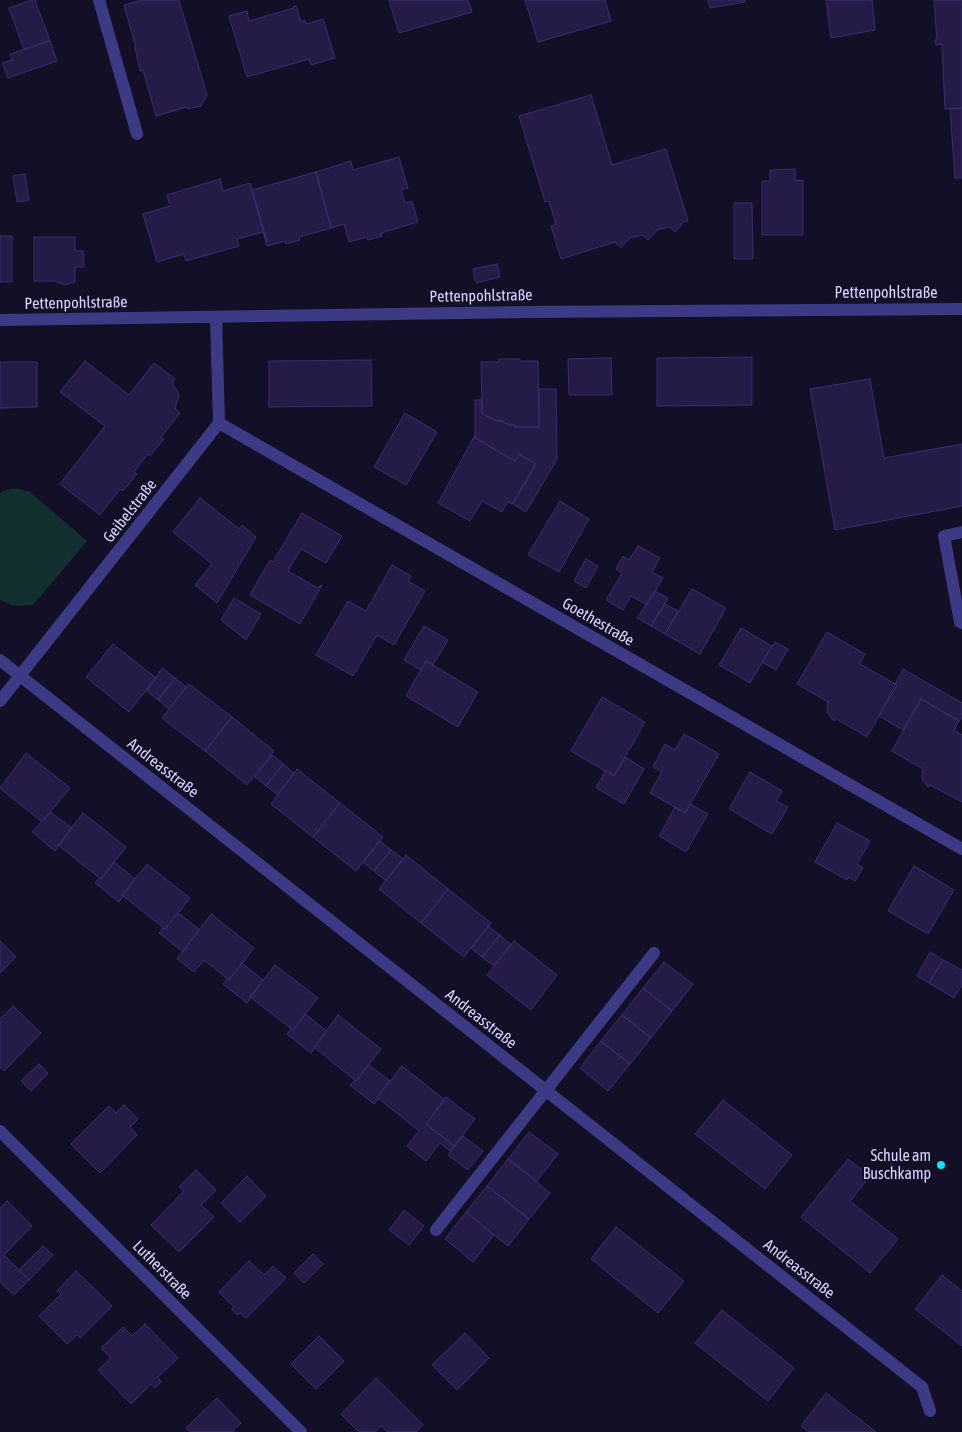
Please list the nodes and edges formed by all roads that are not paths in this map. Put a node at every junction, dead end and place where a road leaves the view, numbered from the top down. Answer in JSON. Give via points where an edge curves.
{"nodes":[{"id":1,"x":100,"y":0,"type":"edge"},
{"id":2,"x":137,"y":134,"type":"dead end"},
{"id":3,"x":962,"y":308,"type":"edge"},
{"id":4,"x":216,"y":317,"type":"junction"},
{"id":5,"x":0,"y":320,"type":"edge"},
{"id":6,"x":218,"y":424,"type":"junction"},
{"id":7,"x":962,"y":532,"type":"edge"},
{"id":8,"x":962,"y":623,"type":"edge"},
{"id":9,"x":0,"y":660,"type":"edge"},
{"id":10,"x":21,"y":676,"type":"junction"},
{"id":11,"x":0,"y":701,"type":"edge"},
{"id":12,"x":962,"y":849,"type":"edge"},
{"id":13,"x":654,"y":953,"type":"dead end"},
{"id":14,"x":546,"y":1091,"type":"junction"},
{"id":15,"x":0,"y":1132,"type":"edge"},
{"id":16,"x":436,"y":1230,"type":"dead end"},
{"id":17,"x":930,"y":1411,"type":"dead end"},
{"id":18,"x":301,"y":1432,"type":"edge"}],
"edges":[{"from":1,"to":2,"type":"street"},
{"from":3,"to":4,"type":"street","name":"Pettenpohlstraße"},
{"from":4,"to":5,"type":"street","name":"Pettenpohlstraße"},
{"from":4,"to":6,"type":"street"},
{"from":6,"to":10,"type":"street","name":"Geibelstraße"},
{"from":6,"to":12,"type":"street","name":"Goethestraße"},
{"from":7,"to":8,"type":"street","via":[[944,536]]},
{"from":9,"to":10,"type":"street","name":"Andreasstraße"},
{"from":10,"to":11,"type":"street","name":"Geibelstraße"},
{"from":10,"to":14,"type":"street","name":"Andreasstraße"},
{"from":13,"to":14,"type":"street"},
{"from":14,"to":16,"type":"street"},
{"from":14,"to":17,"type":"street","name":"Andreasstraße","via":[[922,1387]]},
{"from":15,"to":18,"type":"street","name":"Lutherstraße"}]}
